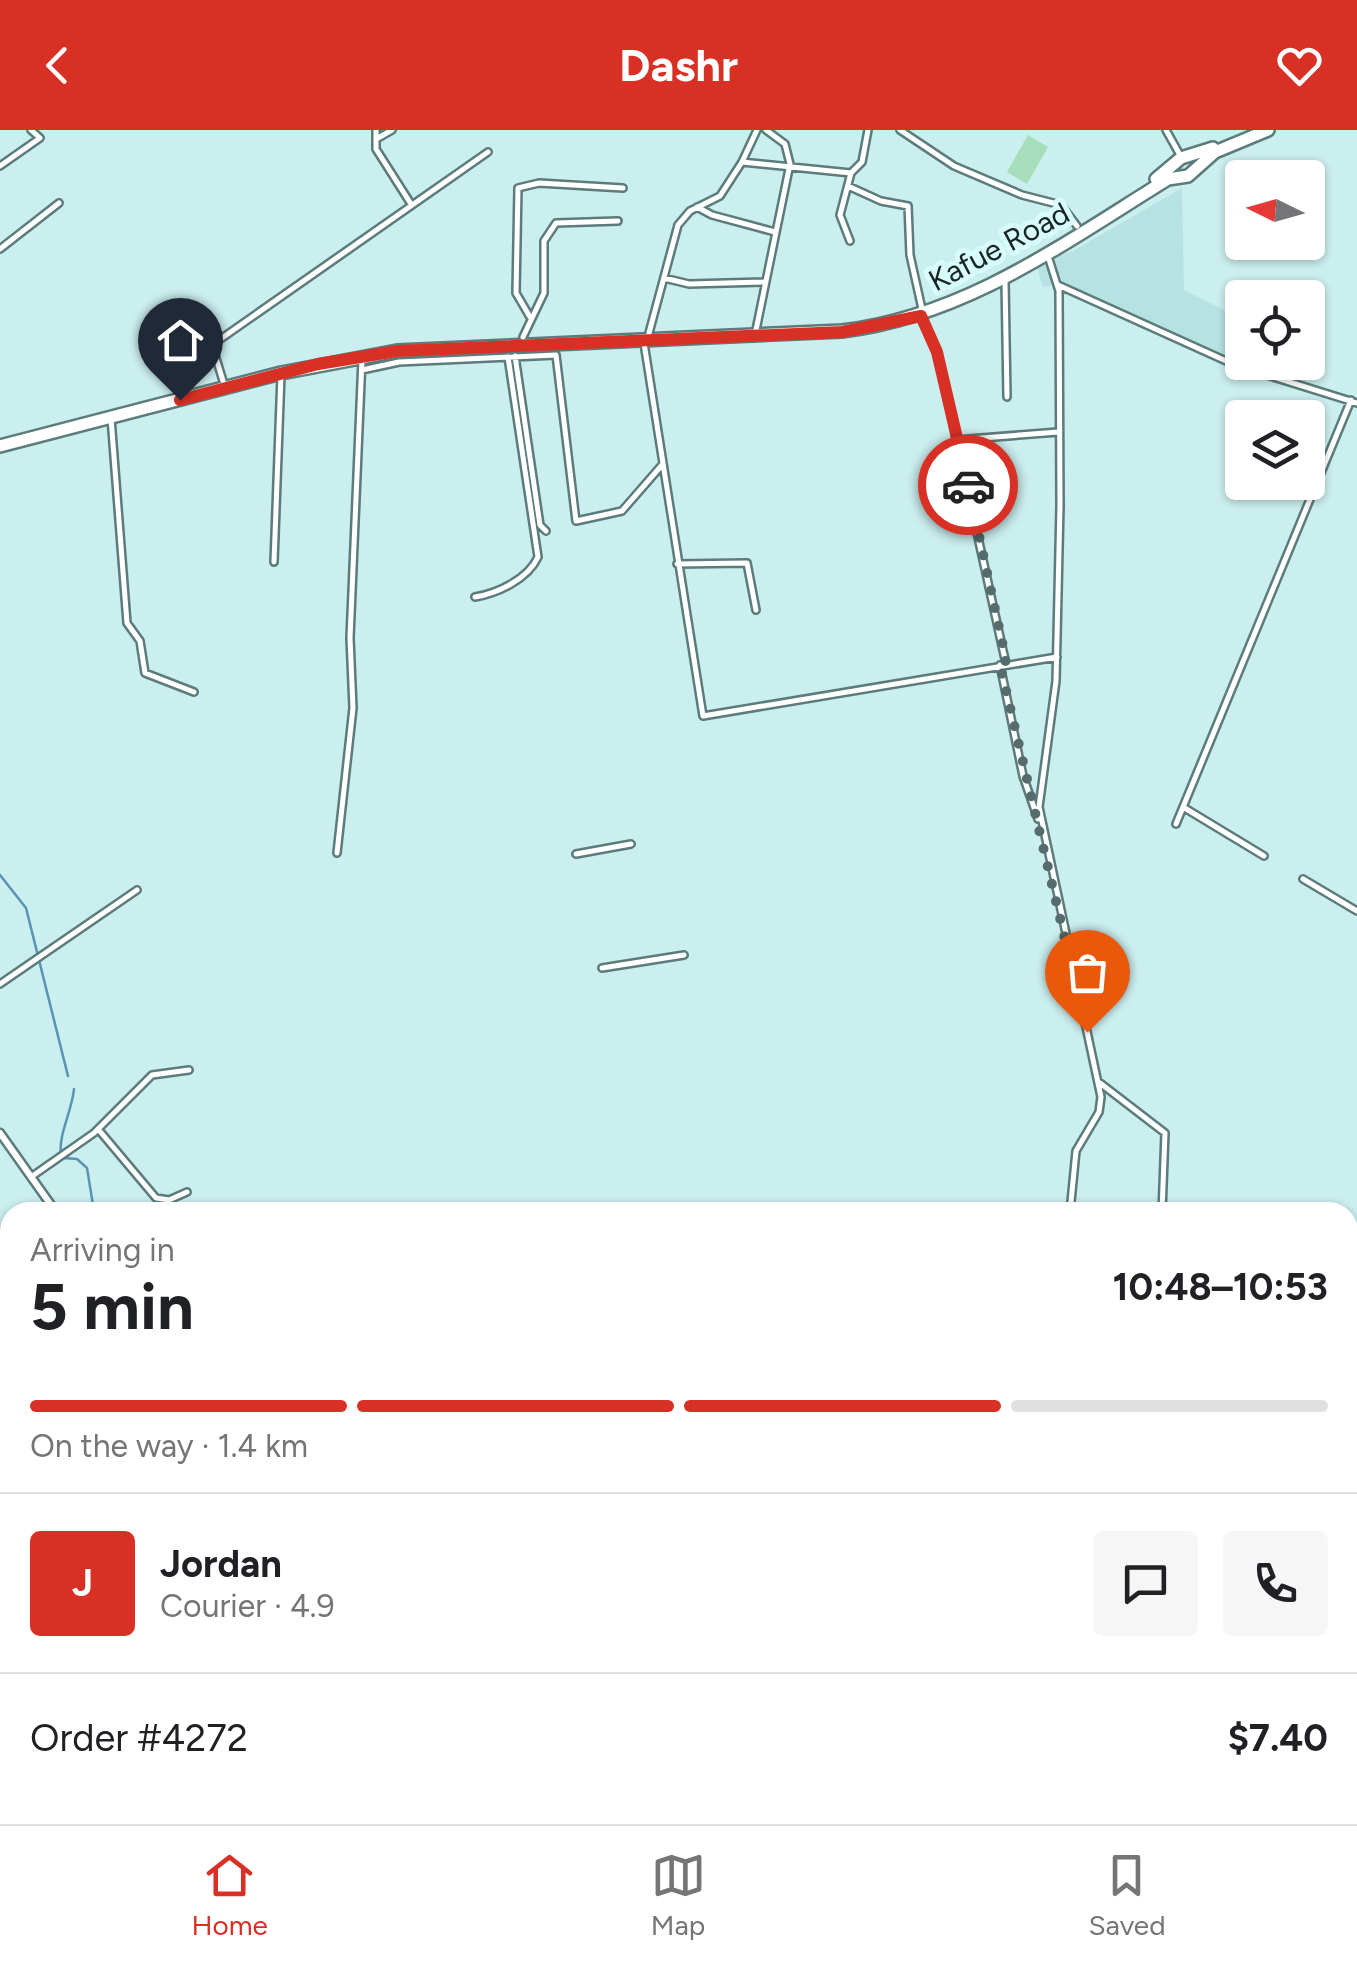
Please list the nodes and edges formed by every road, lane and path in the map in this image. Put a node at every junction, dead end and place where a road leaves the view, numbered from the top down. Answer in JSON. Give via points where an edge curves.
{"nodes":[{"id":1,"x":31,"y":130,"type":"edge"},
{"id":2,"x":392,"y":130,"type":"edge"},
{"id":3,"x":758,"y":130,"type":"edge"},
{"id":4,"x":766,"y":130,"type":"edge"},
{"id":5,"x":868,"y":130,"type":"edge"},
{"id":6,"x":900,"y":130,"type":"edge"},
{"id":7,"x":1166,"y":130,"type":"edge"},
{"id":8,"x":1253,"y":130,"type":"edge"},
{"id":9,"x":1268,"y":130,"type":"edge"},
{"id":10,"x":377,"y":134,"type":"edge"},
{"id":11,"x":488,"y":152,"type":"dead end"},
{"id":12,"x":1182,"y":159,"type":"junction"},
{"id":13,"x":742,"y":162,"type":"junction"},
{"id":14,"x":790,"y":164,"type":"junction"},
{"id":15,"x":0,"y":166,"type":"edge"},
{"id":16,"x":851,"y":173,"type":"junction"},
{"id":17,"x":1188,"y":174,"type":"junction"},
{"id":18,"x":848,"y":186,"type":"junction"},
{"id":19,"x":623,"y":188,"type":"dead end"},
{"id":20,"x":59,"y":203,"type":"dead end"},
{"id":21,"x":411,"y":204,"type":"junction"},
{"id":22,"x":697,"y":206,"type":"junction"},
{"id":23,"x":618,"y":220,"type":"dead end"},
{"id":24,"x":1077,"y":226,"type":"junction"},
{"id":25,"x":775,"y":232,"type":"junction"},
{"id":26,"x":850,"y":241,"type":"dead end"},
{"id":27,"x":0,"y":249,"type":"edge"},
{"id":28,"x":1047,"y":253,"type":"junction"},
{"id":29,"x":664,"y":278,"type":"junction"},
{"id":30,"x":1005,"y":279,"type":"junction"},
{"id":31,"x":764,"y":282,"type":"junction"},
{"id":32,"x":1058,"y":285,"type":"junction"},
{"id":33,"x":921,"y":312,"type":"junction"},
{"id":34,"x":530,"y":317,"type":"junction"},
{"id":35,"x":756,"y":330,"type":"junction"},
{"id":36,"x":523,"y":337,"type":"junction"},
{"id":37,"x":646,"y":337,"type":"junction"},
{"id":38,"x":511,"y":353,"type":"junction"},
{"id":39,"x":362,"y":363,"type":"junction"},
{"id":40,"x":281,"y":373,"type":"junction"},
{"id":41,"x":224,"y":381,"type":"junction"},
{"id":42,"x":1007,"y":396,"type":"dead end"},
{"id":43,"x":1354,"y":402,"type":"edge"},
{"id":44,"x":111,"y":418,"type":"junction"},
{"id":45,"x":1059,"y":432,"type":"junction"},
{"id":46,"x":956,"y":440,"type":"junction"},
{"id":47,"x":0,"y":443,"type":"edge"},
{"id":48,"x":664,"y":463,"type":"junction"},
{"id":49,"x":546,"y":531,"type":"dead end"},
{"id":50,"x":274,"y":562,"type":"dead end"},
{"id":51,"x":677,"y":564,"type":"junction"},
{"id":52,"x":475,"y":597,"type":"dead end"},
{"id":53,"x":756,"y":610,"type":"dead end"},
{"id":54,"x":130,"y":627,"type":"junction"},
{"id":55,"x":129,"y":641,"type":"dead end"},
{"id":56,"x":1056,"y":657,"type":"junction"},
{"id":57,"x":1003,"y":664,"type":"junction"},
{"id":58,"x":194,"y":692,"type":"dead end"},
{"id":59,"x":1183,"y":807,"type":"junction"},
{"id":60,"x":1176,"y":824,"type":"dead end"},
{"id":61,"x":1041,"y":826,"type":"junction"},
{"id":62,"x":631,"y":844,"type":"dead end"},
{"id":63,"x":337,"y":852,"type":"dead end"},
{"id":64,"x":576,"y":854,"type":"dead end"},
{"id":65,"x":1264,"y":856,"type":"dead end"},
{"id":66,"x":1303,"y":880,"type":"dead end"},
{"id":67,"x":137,"y":890,"type":"dead end"},
{"id":68,"x":1357,"y":912,"type":"edge"},
{"id":69,"x":684,"y":955,"type":"dead end"},
{"id":70,"x":602,"y":968,"type":"dead end"},
{"id":71,"x":0,"y":984,"type":"edge"},
{"id":72,"x":189,"y":1070,"type":"dead end"},
{"id":73,"x":1098,"y":1082,"type":"junction"},
{"id":74,"x":98,"y":1129,"type":"junction"},
{"id":75,"x":0,"y":1133,"type":"edge"},
{"id":76,"x":31,"y":1177,"type":"junction"},
{"id":77,"x":187,"y":1192,"type":"dead end"},
{"id":78,"x":49,"y":1202,"type":"edge"},
{"id":79,"x":1071,"y":1202,"type":"edge"},
{"id":80,"x":1162,"y":1202,"type":"edge"}],
"edges":[{"from":1,"to":15,"type":"street","via":[[40,138]]},
{"from":2,"to":10,"type":"street"},
{"from":3,"to":13,"type":"street"},
{"from":4,"to":14,"type":"street","via":[[784,144]]},
{"from":5,"to":16,"type":"street","via":[[862,162]]},
{"from":6,"to":24,"type":"street","via":[[951,164],[1022,196],[1061,205]]},
{"from":7,"to":12,"type":"street"},
{"from":8,"to":12,"type":"highway","name":"Kafue Road"},
{"from":9,"to":17,"type":"highway","name":"Kafue Road","via":[[1215,152]]},
{"from":10,"to":21,"type":"street","via":[[376,150]]},
{"from":11,"to":21,"type":"street"},
{"from":12,"to":17,"type":"highway","via":[[1176,170]]},
{"from":12,"to":24,"type":"highway","name":"Kafue Road"},
{"from":13,"to":14,"type":"street"},
{"from":13,"to":22,"type":"street","via":[[720,196]]},
{"from":14,"to":16,"type":"street"},
{"from":14,"to":25,"type":"street"},
{"from":16,"to":18,"type":"street"},
{"from":17,"to":28,"type":"highway","name":"Kafue Road","via":[[1168,179]]},
{"from":18,"to":26,"type":"street","via":[[840,215]]},
{"from":18,"to":33,"type":"street","via":[[908,206]]},
{"from":19,"to":34,"type":"street","via":[[518,188],[516,293]]},
{"from":20,"to":27,"type":"street"},
{"from":21,"to":41,"type":"street","via":[[212,345]]},
{"from":22,"to":25,"type":"street"},
{"from":22,"to":29,"type":"street","via":[[678,226]]},
{"from":23,"to":34,"type":"street","via":[[556,223],[544,241],[544,293]]},
{"from":24,"to":33,"type":"highway","name":"Kafue Road"},
{"from":25,"to":31,"type":"street"},
{"from":28,"to":30,"type":"highway","name":"Kafue Road"},
{"from":28,"to":32,"type":"street"},
{"from":29,"to":31,"type":"street","via":[[688,284]]},
{"from":29,"to":37,"type":"street"},
{"from":30,"to":33,"type":"highway","name":"Kafue Road"},
{"from":30,"to":42,"type":"street"},
{"from":31,"to":35,"type":"street"},
{"from":32,"to":43,"type":"street","via":[[1235,365]]},
{"from":32,"to":45,"type":"street"},
{"from":33,"to":35,"type":"highway","name":"Kafue Road"},
{"from":33,"to":37,"type":"highway","name":"Kafue Road","via":[[842,332]]},
{"from":33,"to":46,"type":"street"},
{"from":34,"to":36,"type":"street"},
{"from":35,"to":37,"type":"highway","name":"Kafue Road"},
{"from":36,"to":37,"type":"highway","name":"Kafue Road"},
{"from":36,"to":41,"type":"highway","name":"Kafue Road","via":[[377,348]]},
{"from":37,"to":38,"type":"highway","name":"Kafue Road"},
{"from":37,"to":48,"type":"street"},
{"from":38,"to":39,"type":"highway","name":"Kafue Road"},
{"from":38,"to":48,"type":"street","via":[[556,354],[576,520],[622,510]]},
{"from":38,"to":49,"type":"street"},
{"from":38,"to":52,"type":"street","via":[[538,556],[498,592]]},
{"from":39,"to":40,"type":"highway","name":"Kafue Road"},
{"from":39,"to":63,"type":"street","via":[[352,708]]},
{"from":40,"to":44,"type":"highway","name":"Kafue Road"},
{"from":40,"to":50,"type":"street"},
{"from":41,"to":47,"type":"highway","name":"Kafue Road"},
{"from":43,"to":59,"type":"street"},
{"from":44,"to":47,"type":"highway","name":"Kafue Road"},
{"from":44,"to":54,"type":"street"},
{"from":45,"to":46,"type":"street"},
{"from":45,"to":56,"type":"street"},
{"from":46,"to":57,"type":"street"},
{"from":48,"to":51,"type":"street"},
{"from":51,"to":53,"type":"street","via":[[746,562]]},
{"from":51,"to":57,"type":"street","via":[[706,717]]},
{"from":54,"to":55,"type":"street"},
{"from":54,"to":58,"type":"street","via":[[140,641],[145,672]]},
{"from":56,"to":57,"type":"street"},
{"from":56,"to":61,"type":"street"},
{"from":57,"to":61,"type":"street","via":[[1023,776]]},
{"from":59,"to":60,"type":"street"},
{"from":59,"to":65,"type":"street"},
{"from":61,"to":73,"type":"street"},
{"from":62,"to":64,"type":"street"},
{"from":66,"to":68,"type":"street"},
{"from":67,"to":71,"type":"street"},
{"from":69,"to":70,"type":"street"},
{"from":72,"to":74,"type":"street","via":[[152,1075]]},
{"from":73,"to":79,"type":"street","via":[[1098,1112],[1076,1150]]},
{"from":73,"to":80,"type":"street","via":[[1165,1133]]},
{"from":74,"to":76,"type":"street"},
{"from":74,"to":77,"type":"street","via":[[156,1198]]},
{"from":75,"to":76,"type":"street"},
{"from":76,"to":78,"type":"street"}]}
